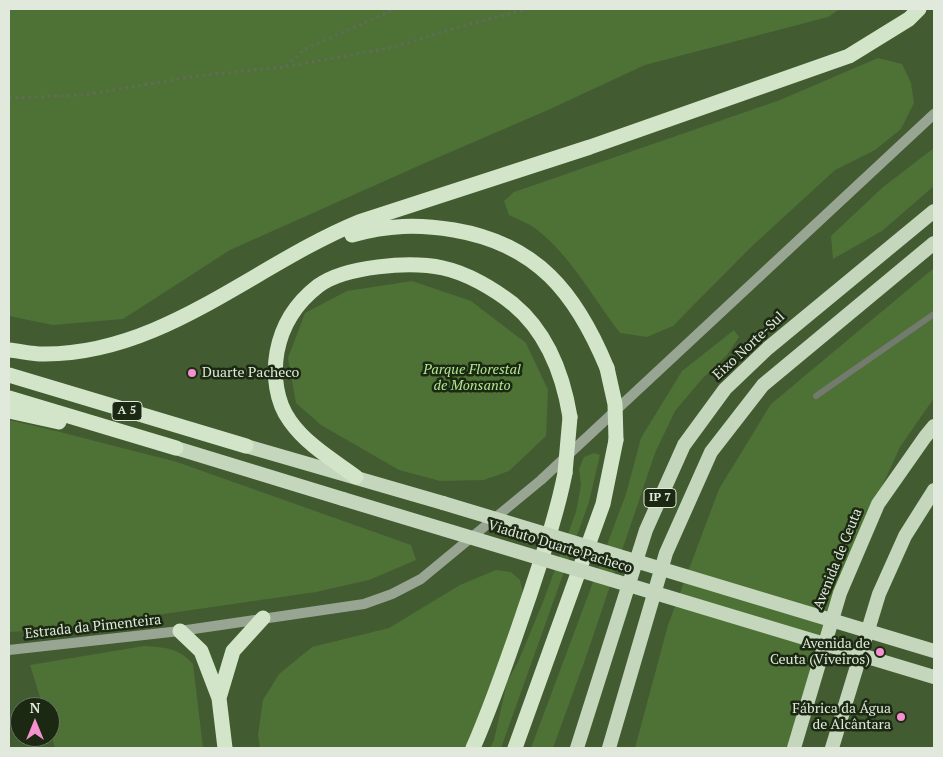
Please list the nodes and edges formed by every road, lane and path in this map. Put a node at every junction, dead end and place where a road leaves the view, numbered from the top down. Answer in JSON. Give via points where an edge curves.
{"nodes":[{"id":1,"x":392,"y":9,"type":"edge"},
{"id":2,"x":527,"y":9,"type":"edge"},
{"id":3,"x":919,"y":9,"type":"edge"},
{"id":4,"x":284,"y":67,"type":"junction"},
{"id":5,"x":9,"y":98,"type":"edge"},
{"id":6,"x":934,"y":114,"type":"edge"},
{"id":7,"x":934,"y":211,"type":"edge"},
{"id":8,"x":934,"y":243,"type":"edge"},
{"id":9,"x":281,"y":261,"type":"junction"},
{"id":10,"x":934,"y":314,"type":"edge"},
{"id":11,"x":9,"y":350,"type":"edge"},
{"id":12,"x":9,"y":375,"type":"edge"},
{"id":13,"x":816,"y":396,"type":"dead end"},
{"id":14,"x":9,"y":398,"type":"edge"},
{"id":15,"x":9,"y":411,"type":"edge"},
{"id":16,"x":934,"y":426,"type":"edge"},
{"id":17,"x":246,"y":446,"type":"joint"},
{"id":18,"x":176,"y":448,"type":"junction"},
{"id":19,"x":356,"y":477,"type":"junction"},
{"id":20,"x":934,"y":490,"type":"edge"},
{"id":21,"x":262,"y":618,"type":"junction"},
{"id":22,"x":180,"y":631,"type":"junction"},
{"id":23,"x":9,"y":650,"type":"edge"},
{"id":24,"x":934,"y":651,"type":"edge"},
{"id":25,"x":934,"y":677,"type":"edge"},
{"id":26,"x":219,"y":698,"type":"junction"},
{"id":27,"x":225,"y":748,"type":"edge"},
{"id":28,"x":473,"y":748,"type":"edge"},
{"id":29,"x":515,"y":748,"type":"edge"},
{"id":30,"x":577,"y":748,"type":"edge"},
{"id":31,"x":609,"y":748,"type":"edge"},
{"id":32,"x":794,"y":748,"type":"edge"},
{"id":33,"x":832,"y":748,"type":"edge"}],
"edges":[{"from":1,"to":4,"type":"path","via":[[305,49]]},
{"from":2,"to":4,"type":"path","via":[[394,47]]},
{"from":3,"to":9,"type":"highway","via":[[909,19],[849,56],[590,147],[359,222]]},
{"from":4,"to":5,"type":"path","via":[[196,76],[84,95]]},
{"from":6,"to":21,"type":"main road","name":"Estrada da Pimenteira","via":[[542,480],[421,579],[364,604]]},
{"from":7,"to":30,"type":"highway","name":"Eixo Norte-Sul","number":"IP 7","via":[[768,348],[725,389],[684,445],[646,530]]},
{"from":8,"to":31,"type":"highway","number":"IP 7","via":[[763,385],[711,452],[666,553]]},
{"from":9,"to":11,"type":"highway","via":[[188,314],[138,337],[78,352],[42,354]]},
{"from":9,"to":29,"type":"highway","bridge":true,"via":[[345,237],[393,226],[441,228],[489,237],[513,248],[545,271],[577,308],[597,344],[607,368],[615,404],[616,440],[602,504]]},
{"from":10,"to":13,"type":"lane"},
{"from":12,"to":17,"type":"highway","number":"A 5"},
{"from":14,"to":18,"type":"highway","number":"A 5"},
{"from":15,"to":18,"type":"highway"},
{"from":16,"to":32,"type":"highway","name":"Avenida de Ceuta","via":[[878,504],[840,593]]},
{"from":17,"to":19,"type":"highway","name":"Viaduto Duarte Pacheco"},
{"from":18,"to":25,"type":"highway","name":"Viaduto Duarte Pacheco","bridge":true},
{"from":19,"to":24,"type":"highway","name":"Viaduto Duarte Pacheco","bridge":true},
{"from":19,"to":28,"type":"highway","bridge":true,"via":[[300,434],[279,398],[275,380],[280,339],[288,318],[304,299],[320,285],[344,275],[392,265],[418,264],[445,268],[469,277],[513,304],[542,336],[562,378],[570,417],[565,473],[543,555]]},
{"from":20,"to":33,"type":"highway","via":[[905,536],[879,594]]},
{"from":21,"to":22,"type":"main road","name":"Estrada da Pimenteira"},
{"from":21,"to":26,"type":"highway","via":[[233,651]]},
{"from":22,"to":23,"type":"main road","name":"Estrada da Pimenteira"},
{"from":22,"to":26,"type":"highway","via":[[201,651]]},
{"from":26,"to":27,"type":"highway"}]}
